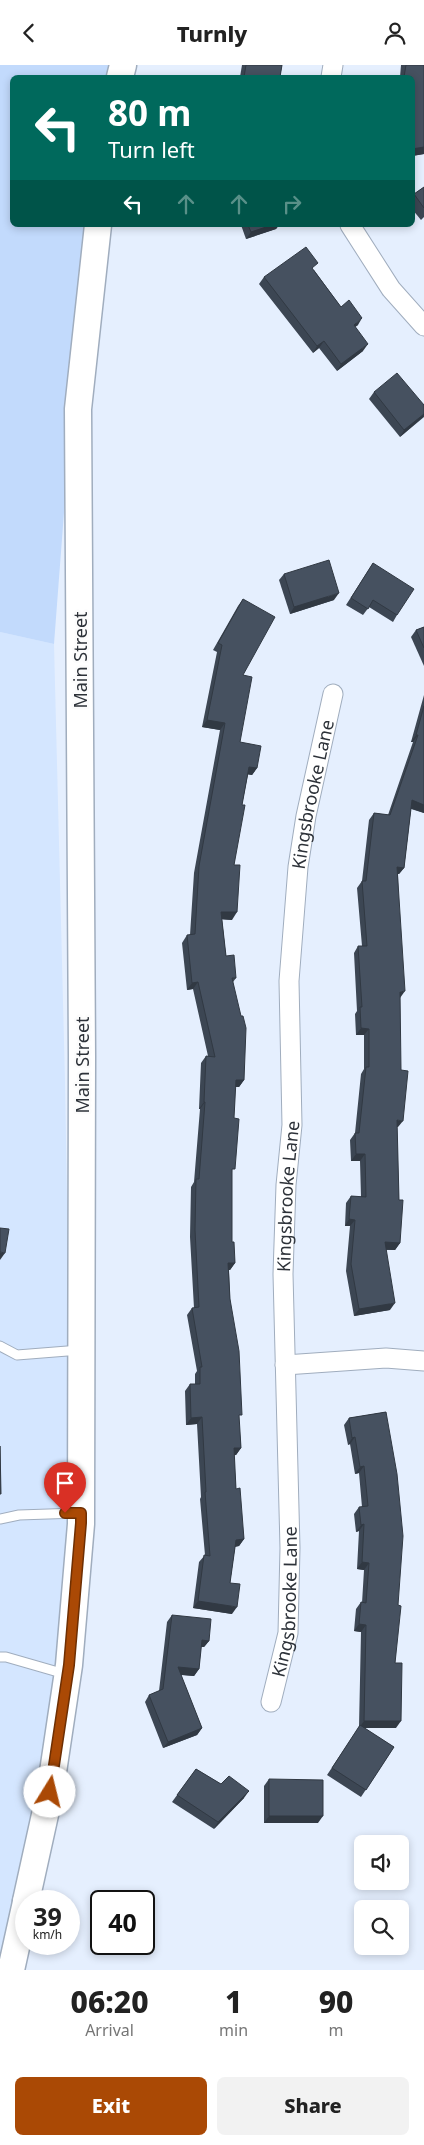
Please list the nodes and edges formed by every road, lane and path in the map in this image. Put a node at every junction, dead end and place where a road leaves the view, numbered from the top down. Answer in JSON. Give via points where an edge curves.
{"nodes":[{"id":1,"x":98,"y":227,"type":"edge"},
{"id":2,"x":351,"y":227,"type":"edge"},
{"id":3,"x":424,"y":325,"type":"edge"},
{"id":4,"x":333,"y":694,"type":"dead end"},
{"id":5,"x":0,"y":1346,"type":"edge"},
{"id":6,"x":81,"y":1350,"type":"junction"},
{"id":7,"x":424,"y":1361,"type":"edge"},
{"id":8,"x":285,"y":1365,"type":"junction"},
{"id":9,"x":81,"y":1513,"type":"junction"},
{"id":10,"x":0,"y":1519,"type":"edge"},
{"id":11,"x":0,"y":1657,"type":"edge"},
{"id":12,"x":68,"y":1674,"type":"junction"},
{"id":13,"x":271,"y":1702,"type":"dead end"},
{"id":14,"x":29,"y":1890,"type":"edge"},
{"id":15,"x":15,"y":1952,"type":"edge"},
{"id":16,"x":11,"y":1970,"type":"edge"}],
"edges":[{"from":1,"to":6,"type":"street","name":"Main Street","via":[[78,409]]},
{"from":2,"to":3,"type":"street","via":[[392,289]]},
{"from":4,"to":8,"type":"street","name":"Kingsbrooke Lane","via":[[298,867],[289,981],[292,1125],[283,1273]]},
{"from":5,"to":6,"type":"lane","via":[[17,1355]]},
{"from":6,"to":9,"type":"street","name":"Main Street"},
{"from":7,"to":8,"type":"street","via":[[386,1359]]},
{"from":8,"to":13,"type":"street","name":"Kingsbrooke Lane","via":[[290,1547],[288,1633]]},
{"from":9,"to":10,"type":"lane","via":[[18,1515]]},
{"from":9,"to":12,"type":"street","name":"Main Street"},
{"from":11,"to":12,"type":"lane"},
{"from":12,"to":14,"type":"street","name":"Main Street","via":[[50,1792]]},
{"from":15,"to":16,"type":"street","name":"Main Street"}]}
